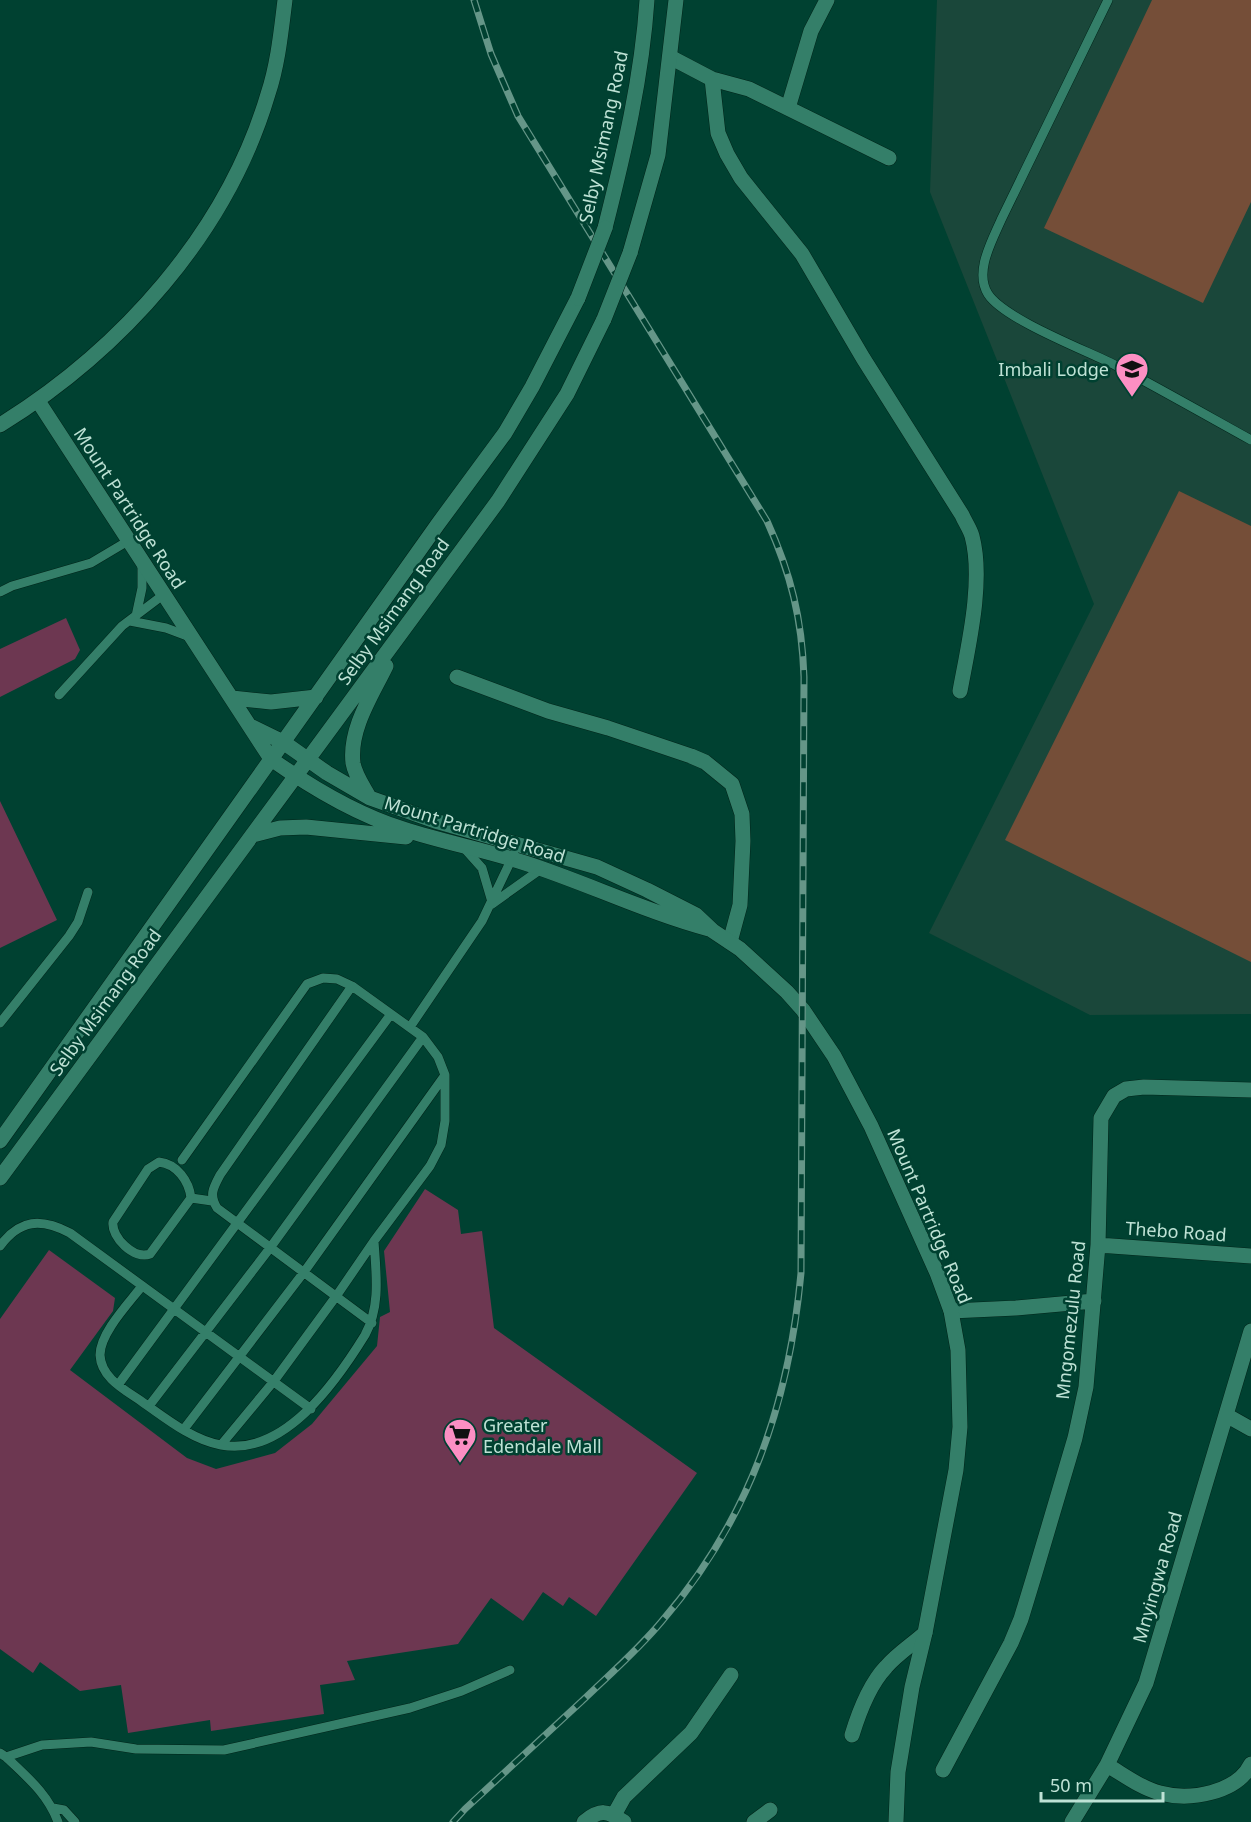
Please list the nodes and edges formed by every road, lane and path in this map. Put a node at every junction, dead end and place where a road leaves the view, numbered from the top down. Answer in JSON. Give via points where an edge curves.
{"nodes":[{"id":1,"x":285,"y":0,"type":"edge"},
{"id":2,"x":647,"y":0,"type":"edge"},
{"id":3,"x":676,"y":0,"type":"edge"},
{"id":4,"x":827,"y":0,"type":"edge"},
{"id":5,"x":1108,"y":0,"type":"edge"},
{"id":6,"x":670,"y":57,"type":"junction"},
{"id":7,"x":712,"y":79,"type":"junction"},
{"id":8,"x":788,"y":108,"type":"junction"},
{"id":9,"x":888,"y":158,"type":"dead end"},
{"id":10,"x":38,"y":401,"type":"junction"},
{"id":11,"x":0,"y":424,"type":"edge"},
{"id":12,"x":1251,"y":440,"type":"edge"},
{"id":13,"x":128,"y":541,"type":"junction"},
{"id":14,"x":142,"y":562,"type":"junction"},
{"id":15,"x":0,"y":592,"type":"edge"},
{"id":16,"x":163,"y":595,"type":"junction"},
{"id":17,"x":133,"y":618,"type":"junction"},
{"id":18,"x":400,"y":636,"type":"junction"},
{"id":19,"x":192,"y":638,"type":"junction"},
{"id":20,"x":457,"y":676,"type":"dead end"},
{"id":21,"x":960,"y":691,"type":"dead end"},
{"id":22,"x":59,"y":695,"type":"dead end"},
{"id":23,"x":316,"y":697,"type":"junction"},
{"id":24,"x":232,"y":698,"type":"junction"},
{"id":25,"x":250,"y":726,"type":"junction"},
{"id":26,"x":283,"y":742,"type":"junction"},
{"id":27,"x":271,"y":759,"type":"junction"},
{"id":28,"x":308,"y":759,"type":"junction"},
{"id":29,"x":295,"y":776,"type":"junction"},
{"id":30,"x":370,"y":798,"type":"junction"},
{"id":31,"x":253,"y":835,"type":"junction"},
{"id":32,"x":445,"y":841,"type":"junction"},
{"id":33,"x":517,"y":843,"type":"junction"},
{"id":34,"x":462,"y":846,"type":"junction"},
{"id":35,"x":512,"y":860,"type":"junction"},
{"id":36,"x":541,"y":869,"type":"junction"},
{"id":37,"x":88,"y":892,"type":"dead end"},
{"id":38,"x":491,"y":904,"type":"junction"},
{"id":39,"x":713,"y":930,"type":"junction"},
{"id":40,"x":730,"y":942,"type":"junction"},
{"id":41,"x":352,"y":986,"type":"junction"},
{"id":42,"x":391,"y":1014,"type":"junction"},
{"id":43,"x":0,"y":1023,"type":"edge"},
{"id":44,"x":410,"y":1027,"type":"junction"},
{"id":45,"x":423,"y":1037,"type":"junction"},
{"id":46,"x":445,"y":1075,"type":"junction"},
{"id":47,"x":1251,"y":1090,"type":"edge"},
{"id":48,"x":0,"y":1141,"type":"edge"},
{"id":49,"x":182,"y":1160,"type":"dead end"},
{"id":50,"x":0,"y":1178,"type":"edge"},
{"id":51,"x":191,"y":1198,"type":"junction"},
{"id":52,"x":212,"y":1201,"type":"junction"},
{"id":53,"x":236,"y":1223,"type":"junction"},
{"id":54,"x":374,"y":1241,"type":"junction"},
{"id":55,"x":1098,"y":1245,"type":"junction"},
{"id":56,"x":0,"y":1246,"type":"edge"},
{"id":57,"x":270,"y":1248,"type":"junction"},
{"id":58,"x":1251,"y":1256,"type":"edge"},
{"id":59,"x":304,"y":1272,"type":"junction"},
{"id":60,"x":142,"y":1286,"type":"junction"},
{"id":61,"x":337,"y":1296,"type":"junction"},
{"id":62,"x":1094,"y":1301,"type":"junction"},
{"id":63,"x":173,"y":1308,"type":"junction"},
{"id":64,"x":951,"y":1311,"type":"junction"},
{"id":65,"x":372,"y":1323,"type":"junction"},
{"id":66,"x":1251,"y":1331,"type":"edge"},
{"id":67,"x":206,"y":1333,"type":"junction"},
{"id":68,"x":240,"y":1357,"type":"junction"},
{"id":69,"x":274,"y":1382,"type":"junction"},
{"id":70,"x":118,"y":1385,"type":"junction"},
{"id":71,"x":149,"y":1406,"type":"junction"},
{"id":72,"x":311,"y":1409,"type":"junction"},
{"id":73,"x":1226,"y":1415,"type":"junction"},
{"id":74,"x":184,"y":1429,"type":"junction"},
{"id":75,"x":1251,"y":1429,"type":"edge"},
{"id":76,"x":221,"y":1445,"type":"junction"},
{"id":77,"x":926,"y":1633,"type":"junction"},
{"id":78,"x":510,"y":1670,"type":"dead end"},
{"id":79,"x":731,"y":1675,"type":"dead end"},
{"id":80,"x":852,"y":1735,"type":"dead end"},
{"id":81,"x":3,"y":1755,"type":"edge"},
{"id":82,"x":1251,"y":1764,"type":"edge"},
{"id":83,"x":1107,"y":1765,"type":"junction"},
{"id":84,"x":943,"y":1770,"type":"dead end"},
{"id":85,"x":53,"y":1808,"type":"junction"},
{"id":86,"x":770,"y":1810,"type":"dead end"},
{"id":87,"x":619,"y":1819,"type":"edge"},
{"id":88,"x":58,"y":1822,"type":"edge"},
{"id":89,"x":75,"y":1822,"type":"edge"},
{"id":90,"x":584,"y":1822,"type":"edge"},
{"id":91,"x":754,"y":1822,"type":"edge"},
{"id":92,"x":896,"y":1822,"type":"edge"},
{"id":93,"x":1072,"y":1822,"type":"edge"}],
"edges":[{"from":1,"to":10,"type":"street","via":[[268,94],[252,140],[222,200],[158,291],[77,370]]},
{"from":2,"to":23,"type":"street","name":"Selby Msimang Road","bridge":true,"via":[[622,162],[605,228],[578,298],[505,434]]},
{"from":3,"to":6,"type":"street","name":"Selby Msimang Road"},
{"from":4,"to":8,"type":"street","via":[[811,31]]},
{"from":5,"to":12,"type":"lane","via":[[988,249],[984,283],[1000,307],[1021,320],[1113,364]]},
{"from":6,"to":7,"type":"street"},
{"from":6,"to":18,"type":"street","name":"Selby Msimang Road","bridge":true,"via":[[658,155],[630,253],[604,319],[542,435]]},
{"from":7,"to":8,"type":"street","via":[[749,89]]},
{"from":7,"to":21,"type":"street","via":[[718,132],[727,154],[741,178],[802,254],[972,536],[975,596]]},
{"from":8,"to":9,"type":"street"},
{"from":10,"to":11,"type":"street"},
{"from":10,"to":13,"type":"street","name":"Mount Partridge Road"},
{"from":13,"to":14,"type":"street","name":"Mount Partridge Road"},
{"from":13,"to":15,"type":"lane","via":[[91,562]]},
{"from":14,"to":16,"type":"street","name":"Mount Partridge Road"},
{"from":14,"to":17,"type":"lane","via":[[142,588]]},
{"from":16,"to":17,"type":"lane"},
{"from":16,"to":19,"type":"street","name":"Mount Partridge Road"},
{"from":17,"to":19,"type":"lane"},
{"from":17,"to":22,"type":"lane"},
{"from":18,"to":28,"type":"street","name":"Selby Msimang Road"},
{"from":18,"to":30,"type":"street","via":[[354,739],[353,764]]},
{"from":19,"to":24,"type":"street","name":"Mount Partridge Road"},
{"from":20,"to":40,"type":"street","via":[[548,711],[698,759],[732,783],[742,814],[743,841],[740,905]]},
{"from":23,"to":24,"type":"street","via":[[271,702]]},
{"from":23,"to":26,"type":"street","name":"Selby Msimang Road"},
{"from":24,"to":25,"type":"street","name":"Mount Partridge Road"},
{"from":25,"to":26,"type":"street","name":"Mount Partridge Road"},
{"from":25,"to":27,"type":"street","name":"Mount Partridge Road"},
{"from":26,"to":27,"type":"street","name":"Selby Msimang Road"},
{"from":26,"to":28,"type":"street","name":"Mount Partridge Road"},
{"from":27,"to":29,"type":"street","name":"Mount Partridge Road"},
{"from":27,"to":48,"type":"street","name":"Selby Msimang Road"},
{"from":28,"to":29,"type":"street","name":"Selby Msimang Road"},
{"from":28,"to":30,"type":"street","name":"Mount Partridge Road"},
{"from":29,"to":31,"type":"street","name":"Selby Msimang Road"},
{"from":29,"to":32,"type":"street","name":"Mount Partridge Road","via":[[360,813]]},
{"from":30,"to":33,"type":"street","name":"Mount Partridge Road"},
{"from":31,"to":32,"type":"street","via":[[280,828],[317,827]]},
{"from":31,"to":50,"type":"street","name":"Selby Msimang Road"},
{"from":32,"to":34,"type":"street","name":"Mount Partridge Road"},
{"from":33,"to":35,"type":"lane"},
{"from":33,"to":39,"type":"street","name":"Mount Partridge Road","via":[[623,878],[696,915]]},
{"from":34,"to":35,"type":"street","name":"Mount Partridge Road"},
{"from":34,"to":38,"type":"lane","via":[[482,867]]},
{"from":35,"to":36,"type":"street","name":"Mount Partridge Road"},
{"from":35,"to":38,"type":"lane"},
{"from":36,"to":38,"type":"lane"},
{"from":36,"to":39,"type":"street","name":"Mount Partridge Road"},
{"from":37,"to":43,"type":"lane","via":[[69,936]]},
{"from":38,"to":44,"type":"lane"},
{"from":39,"to":40,"type":"street","name":"Mount Partridge Road"},
{"from":40,"to":64,"type":"street","name":"Mount Partridge Road","via":[[787,992],[834,1056],[871,1126]]},
{"from":41,"to":42,"type":"lane"},
{"from":41,"to":49,"type":"lane","via":[[322,978],[307,984]]},
{"from":41,"to":52,"type":"lane","via":[[220,1175],[211,1192]]},
{"from":42,"to":44,"type":"lane"},
{"from":42,"to":53,"type":"lane"},
{"from":44,"to":45,"type":"lane"},
{"from":45,"to":46,"type":"lane"},
{"from":45,"to":57,"type":"lane"},
{"from":46,"to":54,"type":"lane","via":[[446,1121],[441,1145]]},
{"from":46,"to":59,"type":"lane"},
{"from":47,"to":55,"type":"street","name":"Mngomezulu Road","via":[[1144,1086],[1114,1096],[1101,1118]]},
{"from":51,"to":51,"type":"lane","via":[[150,1254],[138,1255],[112,1229],[148,1170],[159,1162],[172,1166],[187,1182]]},
{"from":51,"to":52,"type":"lane"},
{"from":52,"to":53,"type":"lane"},
{"from":53,"to":57,"type":"lane"},
{"from":53,"to":63,"type":"lane"},
{"from":54,"to":61,"type":"lane"},
{"from":54,"to":65,"type":"lane","via":[[377,1291]]},
{"from":55,"to":58,"type":"street","name":"Thebo Road"},
{"from":55,"to":62,"type":"street","name":"Mngomezulu Road"},
{"from":56,"to":60,"type":"lane","via":[[19,1227],[32,1222],[48,1224],[70,1233]]},
{"from":57,"to":59,"type":"lane"},
{"from":57,"to":67,"type":"lane"},
{"from":59,"to":61,"type":"lane"},
{"from":59,"to":68,"type":"lane"},
{"from":60,"to":63,"type":"lane"},
{"from":60,"to":70,"type":"lane","via":[[101,1348],[102,1367]]},
{"from":61,"to":65,"type":"lane"},
{"from":61,"to":69,"type":"lane"},
{"from":62,"to":64,"type":"street"},
{"from":62,"to":84,"type":"street","name":"Mngomezulu Road","via":[[1086,1387],[1021,1619]]},
{"from":63,"to":67,"type":"lane"},
{"from":63,"to":70,"type":"lane"},
{"from":64,"to":77,"type":"street","name":"Mount Partridge Road","via":[[958,1350],[960,1427],[956,1470]]},
{"from":65,"to":72,"type":"lane"},
{"from":66,"to":73,"type":"street","name":"Mnyingwa Road"},
{"from":67,"to":68,"type":"lane"},
{"from":67,"to":71,"type":"lane"},
{"from":68,"to":69,"type":"lane"},
{"from":68,"to":74,"type":"lane"},
{"from":69,"to":72,"type":"lane"},
{"from":69,"to":76,"type":"lane"},
{"from":70,"to":71,"type":"lane"},
{"from":71,"to":74,"type":"lane"},
{"from":72,"to":76,"type":"lane","via":[[271,1438],[250,1445]]},
{"from":73,"to":75,"type":"street"},
{"from":73,"to":83,"type":"street","name":"Mnyingwa Road","via":[[1146,1683]]},
{"from":74,"to":76,"type":"lane"},
{"from":77,"to":80,"type":"street","via":[[878,1677]]},
{"from":77,"to":92,"type":"street","name":"Mount Partridge Road","via":[[912,1686],[898,1772]]},
{"from":78,"to":81,"type":"lane","via":[[410,1708],[224,1750],[136,1749],[91,1742],[42,1745]]},
{"from":79,"to":87,"type":"street","via":[[691,1733],[624,1797]]},
{"from":81,"to":85,"type":"lane"},
{"from":82,"to":83,"type":"street","via":[[1244,1777],[1228,1786],[1175,1796],[1144,1786]]},
{"from":83,"to":93,"type":"street","name":"Mnyingwa Road"},
{"from":85,"to":88,"type":"lane"},
{"from":85,"to":89,"type":"lane","via":[[64,1810]]},
{"from":86,"to":91,"type":"street"},
{"from":87,"to":90,"type":"street","via":[[603,1812]]}]}
